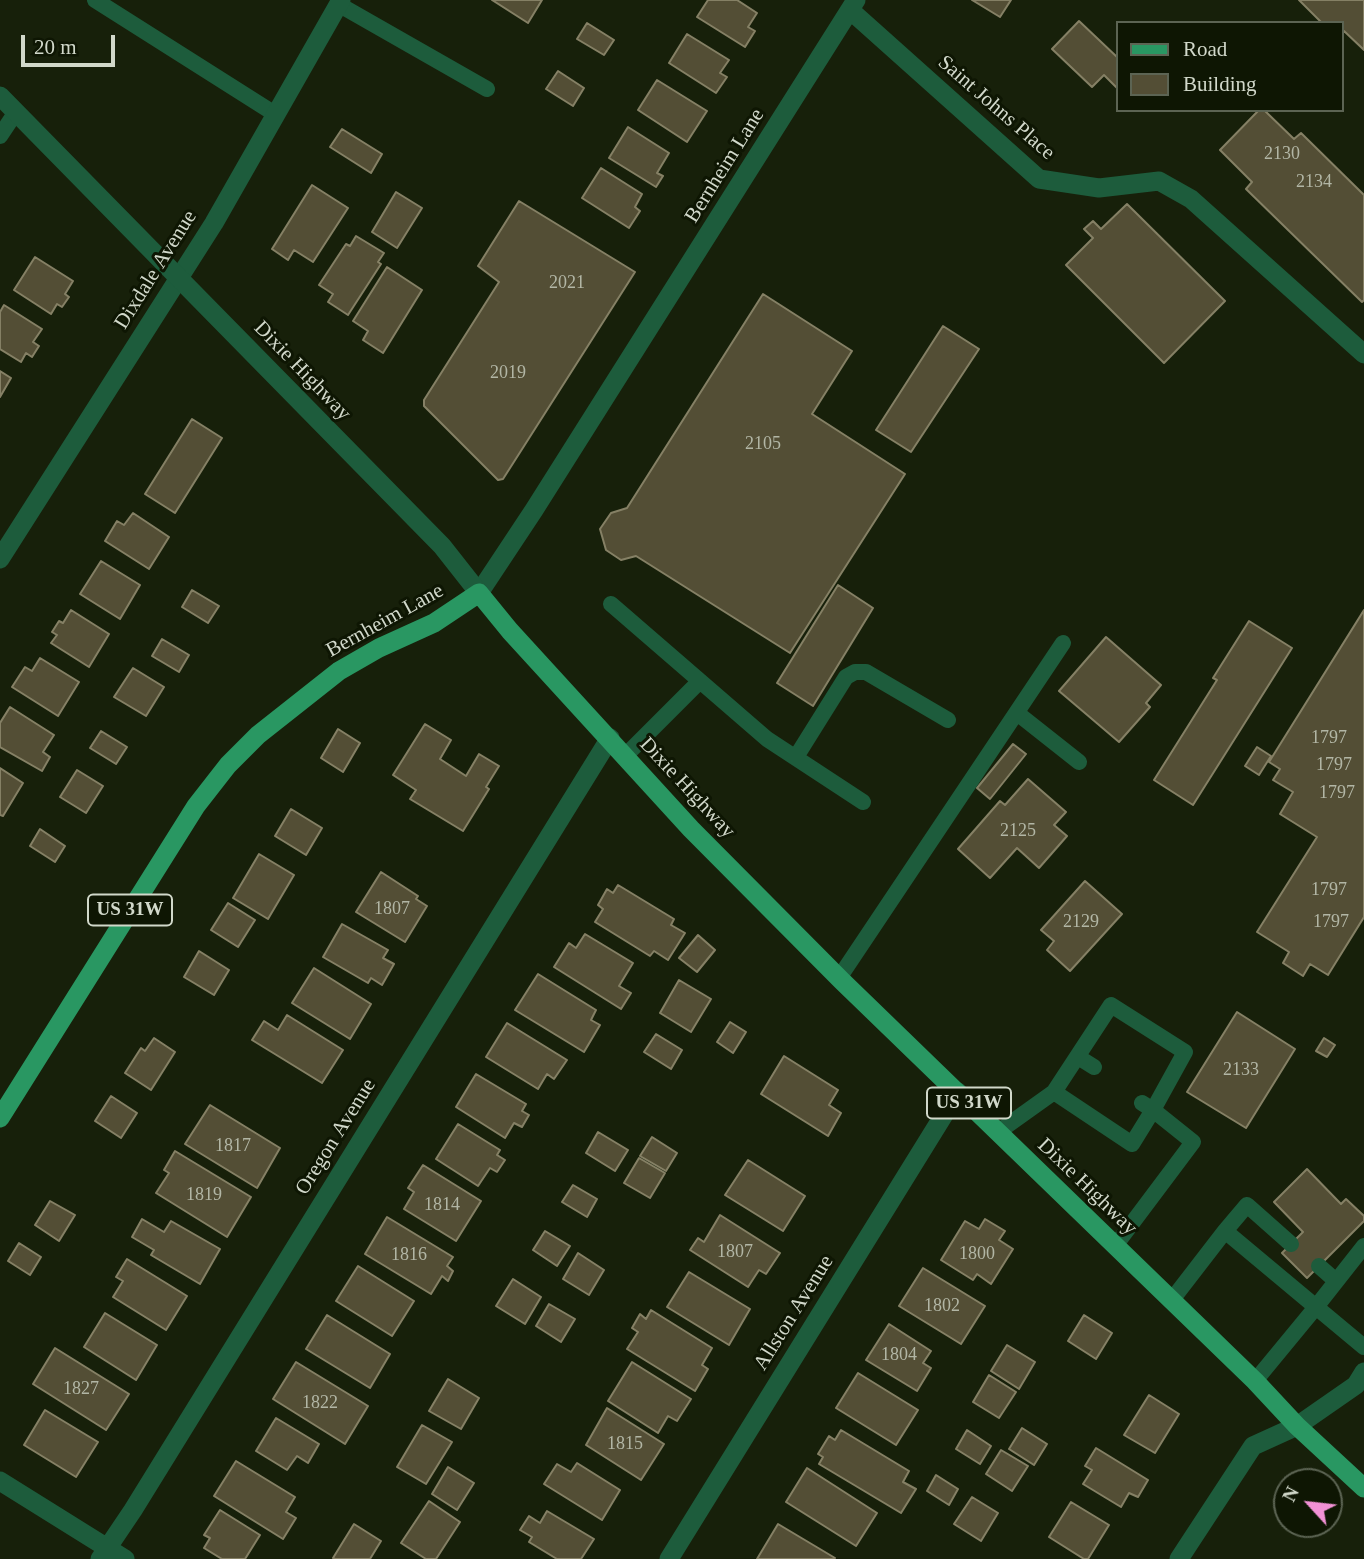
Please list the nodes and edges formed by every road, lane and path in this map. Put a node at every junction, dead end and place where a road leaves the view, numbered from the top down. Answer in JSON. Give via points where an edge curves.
{"nodes":[{"id":1,"x":95,"y":0,"type":"edge"},
{"id":2,"x":340,"y":2,"type":"edge"},
{"id":3,"x":853,"y":5,"type":"edge"},
{"id":4,"x":487,"y":89,"type":"dead end"},
{"id":5,"x":0,"y":96,"type":"edge"},
{"id":6,"x":16,"y":113,"type":"junction"},
{"id":7,"x":275,"y":114,"type":"junction"},
{"id":8,"x":0,"y":136,"type":"edge"},
{"id":9,"x":179,"y":279,"type":"junction"},
{"id":10,"x":1364,"y":354,"type":"edge"},
{"id":11,"x":0,"y":559,"type":"edge"},
{"id":12,"x":479,"y":593,"type":"junction"},
{"id":13,"x":611,"y":604,"type":"dead end"},
{"id":14,"x":1063,"y":643,"type":"dead end"},
{"id":15,"x":700,"y":681,"type":"junction"},
{"id":16,"x":1017,"y":713,"type":"junction"},
{"id":17,"x":948,"y":720,"type":"dead end"},
{"id":18,"x":610,"y":738,"type":"junction"},
{"id":19,"x":626,"y":755,"type":"junction"},
{"id":20,"x":796,"y":757,"type":"junction"},
{"id":21,"x":1079,"y":762,"type":"dead end"},
{"id":22,"x":863,"y":802,"type":"dead end"},
{"id":23,"x":839,"y":978,"type":"junction"},
{"id":24,"x":1078,"y":1057,"type":"junction"},
{"id":25,"x":1094,"y":1067,"type":"dead end"},
{"id":26,"x":958,"y":1092,"type":"junction"},
{"id":27,"x":1054,"y":1092,"type":"junction"},
{"id":28,"x":1148,"y":1106,"type":"junction"},
{"id":29,"x":0,"y":1118,"type":"edge"},
{"id":30,"x":998,"y":1132,"type":"junction"},
{"id":31,"x":1225,"y":1231,"type":"junction"},
{"id":32,"x":1292,"y":1244,"type":"dead end"},
{"id":33,"x":1115,"y":1246,"type":"junction"},
{"id":34,"x":1364,"y":1246,"type":"edge"},
{"id":35,"x":1319,"y":1266,"type":"dead end"},
{"id":36,"x":1336,"y":1281,"type":"junction"},
{"id":37,"x":1171,"y":1301,"type":"junction"},
{"id":38,"x":1316,"y":1307,"type":"junction"},
{"id":39,"x":1364,"y":1347,"type":"edge"},
{"id":40,"x":1364,"y":1372,"type":"edge"},
{"id":41,"x":1255,"y":1381,"type":"junction"},
{"id":42,"x":1297,"y":1426,"type":"junction"},
{"id":43,"x":0,"y":1481,"type":"edge"},
{"id":44,"x":1364,"y":1488,"type":"edge"},
{"id":45,"x":104,"y":1553,"type":"edge"},
{"id":46,"x":125,"y":1559,"type":"edge"},
{"id":47,"x":669,"y":1559,"type":"edge"},
{"id":48,"x":1180,"y":1559,"type":"edge"}],
"edges":[{"from":1,"to":7,"type":"lane"},
{"from":2,"to":4,"type":"lane"},
{"from":2,"to":7,"type":"street","name":"Dixdale Avenue"},
{"from":3,"to":10,"type":"street","name":"Saint Johns Place","via":[[1039,179],[1099,188],[1158,181],[1191,199]]},
{"from":3,"to":12,"type":"street","name":"Bernheim Lane"},
{"from":5,"to":6,"type":"street","name":"Dixie Highway"},
{"from":6,"to":8,"type":"lane"},
{"from":6,"to":9,"type":"street","name":"Dixie Highway"},
{"from":7,"to":9,"type":"street","name":"Dixdale Avenue"},
{"from":9,"to":11,"type":"street","name":"Dixdale Avenue"},
{"from":9,"to":12,"type":"street","name":"Dixie Highway","via":[[442,546]]},
{"from":12,"to":18,"type":"main road","name":"Dixie Highway","number":"US 31W"},
{"from":12,"to":29,"type":"main road","name":"Bernheim Lane","number":"US 31W","via":[[434,623],[340,671],[258,735],[228,765],[196,806]]},
{"from":13,"to":15,"type":"lane"},
{"from":14,"to":16,"type":"lane"},
{"from":15,"to":19,"type":"lane"},
{"from":15,"to":20,"type":"lane"},
{"from":16,"to":21,"type":"lane"},
{"from":16,"to":23,"type":"lane"},
{"from":17,"to":20,"type":"lane","via":[[866,673],[855,672],[846,677]]},
{"from":18,"to":19,"type":"main road","name":"Dixie Highway","number":"US 31W"},
{"from":18,"to":45,"type":"street","name":"Oregon Avenue"},
{"from":19,"to":23,"type":"main road","name":"Dixie Highway","number":"US 31W","via":[[691,829]]},
{"from":20,"to":22,"type":"lane"},
{"from":23,"to":26,"type":"main road","name":"Dixie Highway","number":"US 31W"},
{"from":24,"to":25,"type":"lane"},
{"from":24,"to":27,"type":"lane"},
{"from":24,"to":28,"type":"lane","via":[[1111,1005],[1185,1052]]},
{"from":26,"to":30,"type":"main road","name":"Dixie Highway","number":"US 31W"},
{"from":26,"to":47,"type":"street","name":"Allston Avenue"},
{"from":27,"to":28,"type":"lane","via":[[1132,1144]]},
{"from":27,"to":30,"type":"lane"},
{"from":28,"to":33,"type":"lane","via":[[1193,1142]]},
{"from":30,"to":33,"type":"main road","name":"Dixie Highway","number":"US 31W"},
{"from":31,"to":32,"type":"lane","via":[[1247,1205]]},
{"from":31,"to":37,"type":"lane"},
{"from":31,"to":38,"type":"lane"},
{"from":33,"to":37,"type":"main road","name":"Dixie Highway","number":"US 31W"},
{"from":34,"to":36,"type":"lane"},
{"from":35,"to":36,"type":"lane"},
{"from":36,"to":38,"type":"lane"},
{"from":37,"to":41,"type":"main road","name":"Dixie Highway","number":"US 31W"},
{"from":38,"to":39,"type":"lane"},
{"from":38,"to":41,"type":"lane"},
{"from":40,"to":42,"type":"street","via":[[1356,1385]]},
{"from":41,"to":42,"type":"main road","name":"Dixie Highway","number":"US 31W"},
{"from":42,"to":44,"type":"main road","name":"Dixie Highway","number":"US 31W"},
{"from":42,"to":48,"type":"street","via":[[1253,1446]]},
{"from":43,"to":45,"type":"street"},
{"from":45,"to":46,"type":"street"}]}
